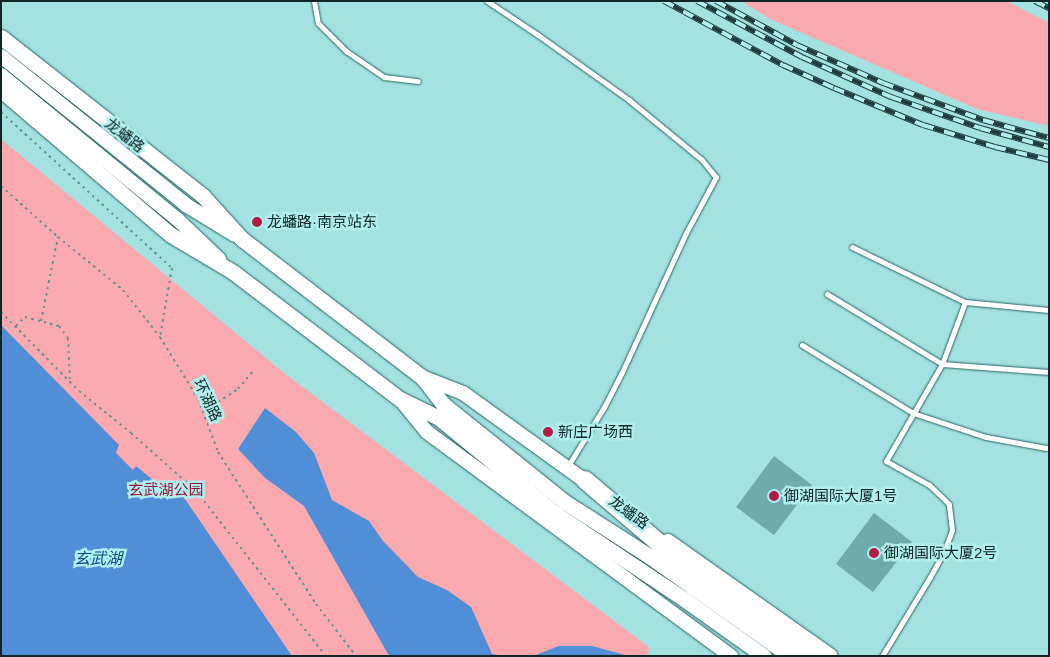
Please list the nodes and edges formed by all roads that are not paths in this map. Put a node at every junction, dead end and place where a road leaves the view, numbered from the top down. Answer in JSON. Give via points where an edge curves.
{"nodes":[{"id":1,"x":314,"y":1,"type":"edge"},
{"id":2,"x":487,"y":1,"type":"edge"},
{"id":3,"x":1,"y":37,"type":"edge"},
{"id":4,"x":1,"y":56,"type":"edge"},
{"id":5,"x":1,"y":75,"type":"edge"},
{"id":6,"x":418,"y":81,"type":"dead end"},
{"id":7,"x":1,"y":90,"type":"edge"},
{"id":8,"x":242,"y":239,"type":"junction"},
{"id":9,"x":852,"y":247,"type":"dead end"},
{"id":10,"x":232,"y":272,"type":"junction"},
{"id":11,"x":826,"y":294,"type":"dead end"},
{"id":12,"x":965,"y":302,"type":"junction"},
{"id":13,"x":1049,"y":310,"type":"edge"},
{"id":14,"x":802,"y":345,"type":"dead end"},
{"id":15,"x":942,"y":364,"type":"junction"},
{"id":16,"x":1049,"y":372,"type":"edge"},
{"id":17,"x":422,"y":377,"type":"junction"},
{"id":18,"x":400,"y":399,"type":"junction"},
{"id":19,"x":441,"y":411,"type":"junction"},
{"id":20,"x":913,"y":413,"type":"junction"},
{"id":21,"x":1046,"y":448,"type":"dead end"},
{"id":22,"x":567,"y":467,"type":"junction"},
{"id":23,"x":585,"y":480,"type":"junction"},
{"id":24,"x":731,"y":656,"type":"edge"},
{"id":25,"x":764,"y":656,"type":"edge"},
{"id":26,"x":790,"y":656,"type":"edge"},
{"id":27,"x":810,"y":656,"type":"edge"},
{"id":28,"x":831,"y":656,"type":"edge"},
{"id":29,"x":882,"y":656,"type":"edge"}],
"edges":[{"from":1,"to":6,"type":"lane","via":[[318,23],[346,51],[384,77]]},
{"from":2,"to":22,"type":"lane","via":[[629,100],[702,160],[716,177],[686,233],[622,372]]},
{"from":3,"to":8,"type":"main road","name":"龙蟠路","via":[[203,196]]},
{"from":4,"to":8,"type":"street","name":"龙蟠路","via":[[186,206]]},
{"from":5,"to":10,"type":"street","name":"龙蟠路","via":[[178,220]]},
{"from":7,"to":10,"type":"main road","name":"龙蟠路","via":[[172,235]]},
{"from":8,"to":17,"type":"main road","name":"龙蟠路"},
{"from":9,"to":12,"type":"lane"},
{"from":10,"to":18,"type":"main road","name":"龙蟠路"},
{"from":11,"to":15,"type":"lane"},
{"from":12,"to":13,"type":"lane"},
{"from":12,"to":15,"type":"lane"},
{"from":14,"to":20,"type":"lane"},
{"from":15,"to":16,"type":"lane"},
{"from":15,"to":20,"type":"lane"},
{"from":17,"to":19,"type":"main road","name":"龙蟠路"},
{"from":17,"to":22,"type":"street","name":"龙蟠路","via":[[462,392]]},
{"from":18,"to":19,"type":"main road","name":"龙蟠路"},
{"from":18,"to":24,"type":"street","name":"龙蟠路","via":[[427,432]]},
{"from":19,"to":25,"type":"main road","name":"龙蟠路","via":[[556,514],[684,598]]},
{"from":19,"to":26,"type":"main road","name":"龙蟠路","via":[[565,502],[649,556]]},
{"from":20,"to":21,"type":"lane","via":[[986,437]]},
{"from":20,"to":29,"type":"lane","via":[[886,461],[929,485],[949,504],[952,530],[944,552]]},
{"from":22,"to":23,"type":"street","name":"龙蟠路"},
{"from":23,"to":27,"type":"highway","via":[[707,584]]},
{"from":23,"to":28,"type":"street","name":"龙蟠路"}]}
